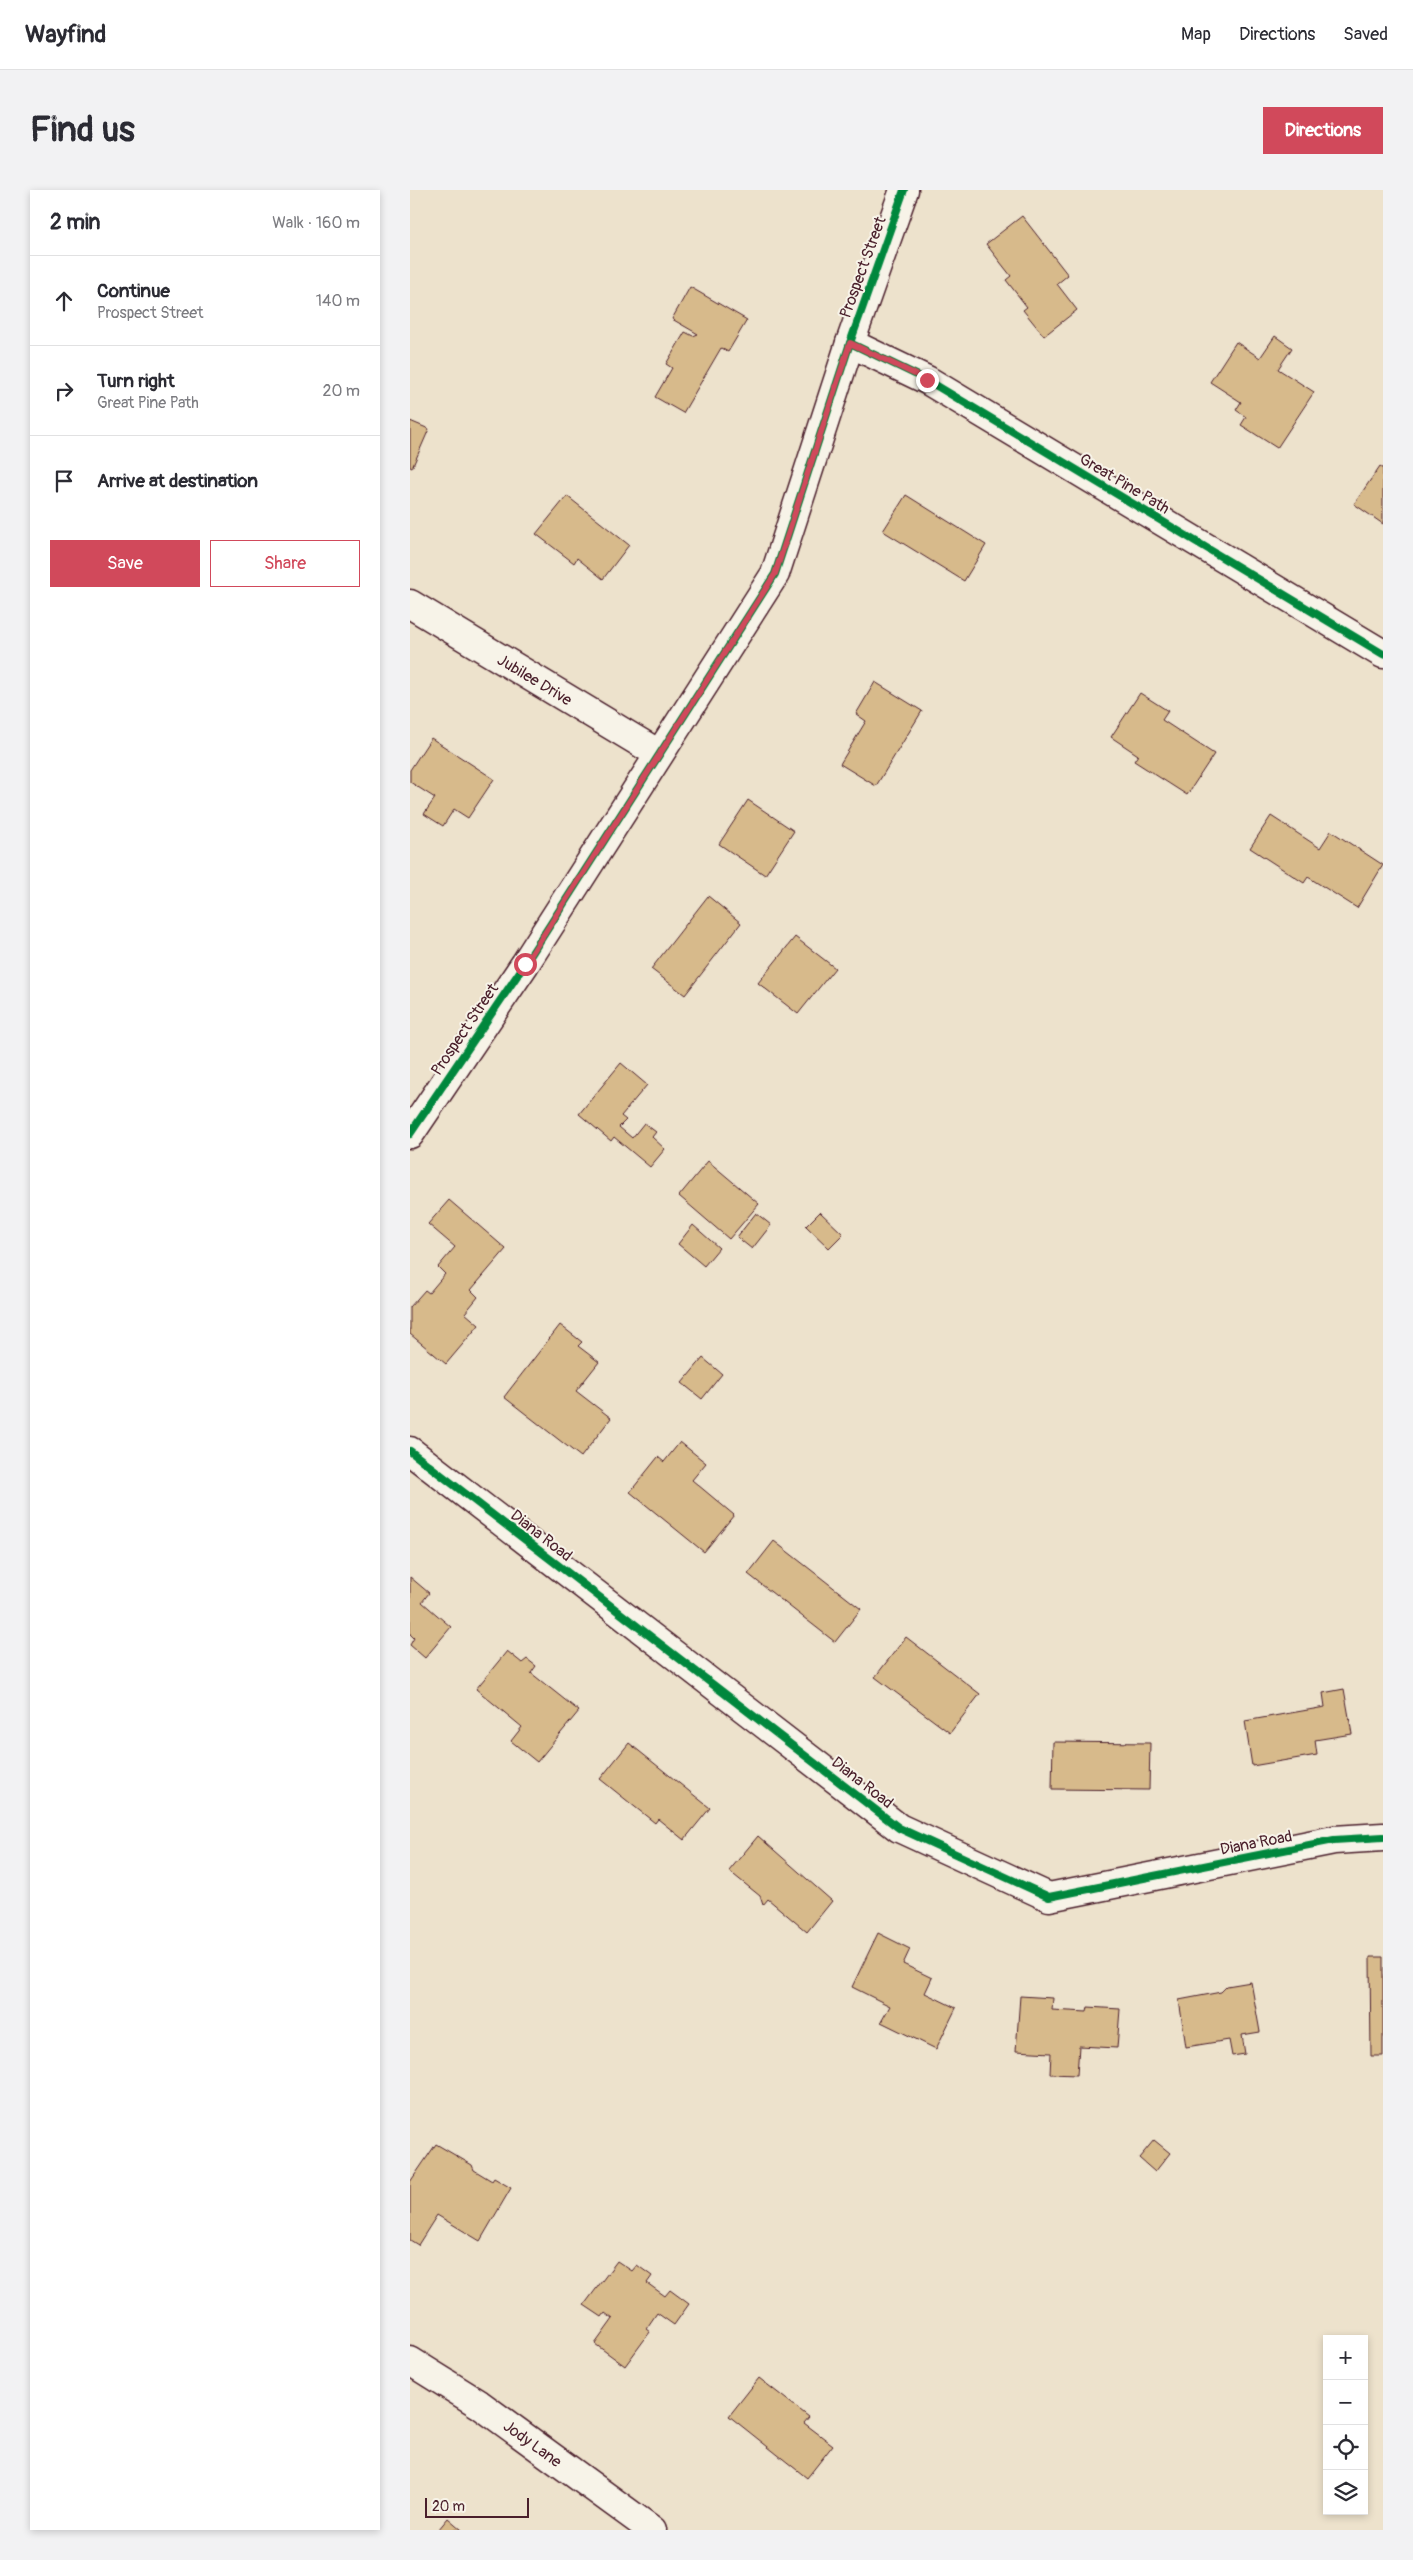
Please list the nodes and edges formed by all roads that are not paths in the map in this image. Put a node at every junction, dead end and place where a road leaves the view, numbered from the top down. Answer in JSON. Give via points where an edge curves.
{"nodes":[{"id":1,"x":904,"y":190,"type":"edge"},
{"id":2,"x":850,"y":343,"type":"junction"},
{"id":3,"x":410,"y":604,"type":"edge"},
{"id":4,"x":1383,"y":654,"type":"edge"},
{"id":5,"x":659,"y":754,"type":"junction"},
{"id":6,"x":410,"y":1134,"type":"edge"},
{"id":7,"x":410,"y":1451,"type":"edge"},
{"id":8,"x":1383,"y":1837,"type":"edge"},
{"id":9,"x":410,"y":2361,"type":"edge"},
{"id":10,"x":652,"y":2530,"type":"edge"}],
"edges":[{"from":1,"to":2,"type":"street","name":"Prospect Street"},
{"from":2,"to":4,"type":"street","name":"Great Pine Path","via":[[927,380]]},
{"from":2,"to":5,"type":"street","name":"Prospect Street","via":[[775,574]]},
{"from":3,"to":5,"type":"street","name":"Jubilee Drive"},
{"from":5,"to":6,"type":"street","name":"Prospect Street","via":[[525,964]]},
{"from":7,"to":8,"type":"street","name":"Diana Road","via":[[900,1828],[1049,1898],[1334,1840]]},
{"from":9,"to":10,"type":"street","name":"Jody Lane","via":[[479,2404]]}]}
